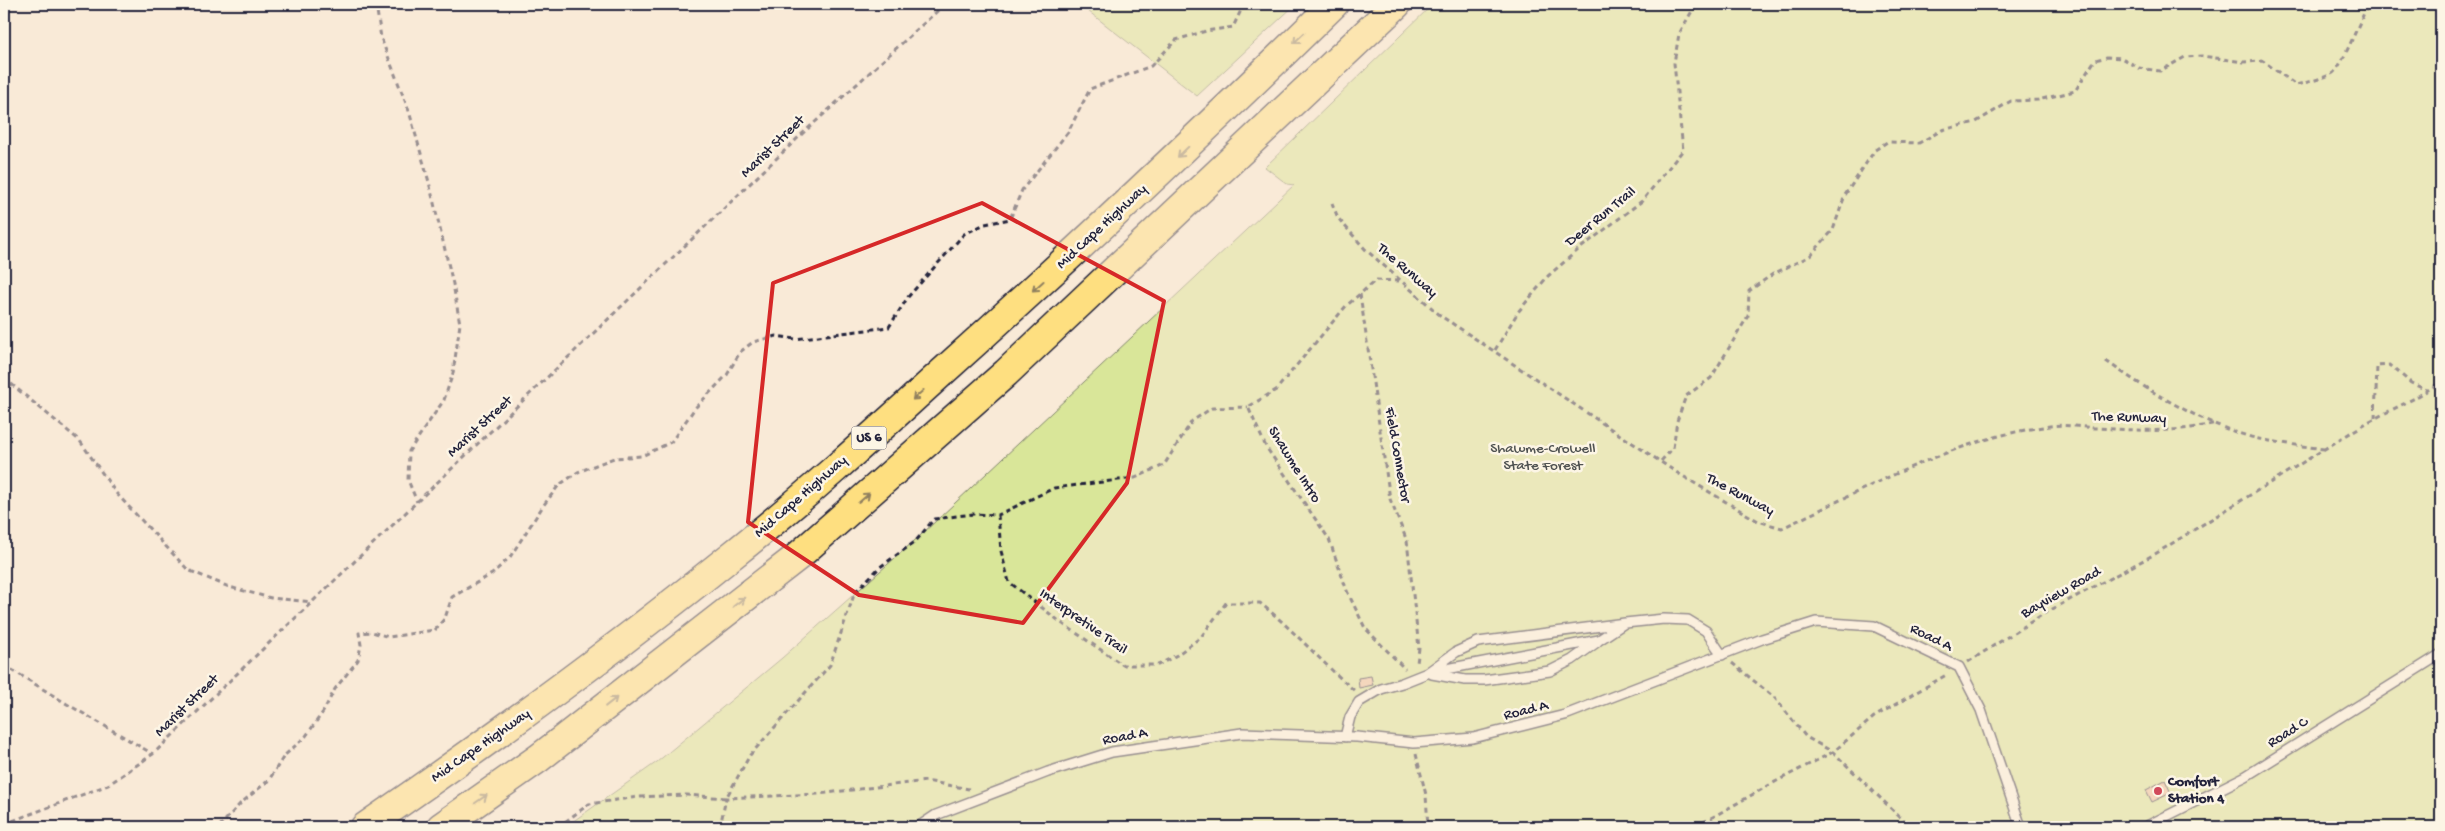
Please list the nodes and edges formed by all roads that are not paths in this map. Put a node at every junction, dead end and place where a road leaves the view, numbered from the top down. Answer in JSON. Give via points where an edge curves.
{"nodes":[{"id":1,"x":1334,"y":4,"type":"edge"},
{"id":2,"x":1397,"y":4,"type":"edge"},
{"id":3,"x":1625,"y":623,"type":"junction"},
{"id":4,"x":1599,"y":640,"type":"junction"},
{"id":5,"x":2441,"y":654,"type":"edge"},
{"id":6,"x":1722,"y":655,"type":"junction"},
{"id":7,"x":1427,"y":672,"type":"junction"},
{"id":8,"x":1345,"y":737,"type":"junction"},
{"id":9,"x":365,"y":827,"type":"edge"},
{"id":10,"x":441,"y":827,"type":"edge"},
{"id":11,"x":918,"y":827,"type":"edge"},
{"id":12,"x":2021,"y":827,"type":"edge"},
{"id":13,"x":2145,"y":827,"type":"edge"}],
"edges":[{"from":1,"to":9,"type":"highway","name":"Mid Cape Highway","number":"US 6","one_way":true,"via":[[1127,204],[833,470],[731,557],[536,707]]},
{"from":10,"to":2,"type":"highway","number":"US 6","one_way":true,"via":[[539,758],[797,557],[1006,373]]},
{"from":3,"to":4,"type":"lane"},
{"from":3,"to":6,"type":"lane","via":[[1688,620],[1706,631]]},
{"from":3,"to":7,"type":"lane","via":[[1478,642],[1456,652]]},
{"from":4,"to":7,"type":"lane"},
{"from":4,"to":7,"type":"lane","via":[[1550,671],[1484,680],[1465,680]]},
{"from":5,"to":13,"type":"lane","name":"Road C","via":[[2246,776]]},
{"from":6,"to":8,"type":"lane","name":"Road A","via":[[1565,715],[1473,738],[1414,744]]},
{"from":6,"to":12,"type":"lane","name":"Road A","via":[[1816,622],[1874,626],[1959,667],[1981,710]]},
{"from":7,"to":8,"type":"lane","via":[[1381,689],[1359,702],[1350,717]]},
{"from":8,"to":11,"type":"lane","name":"Road A","via":[[1242,734],[1112,752],[992,793],[936,815]]}]}
